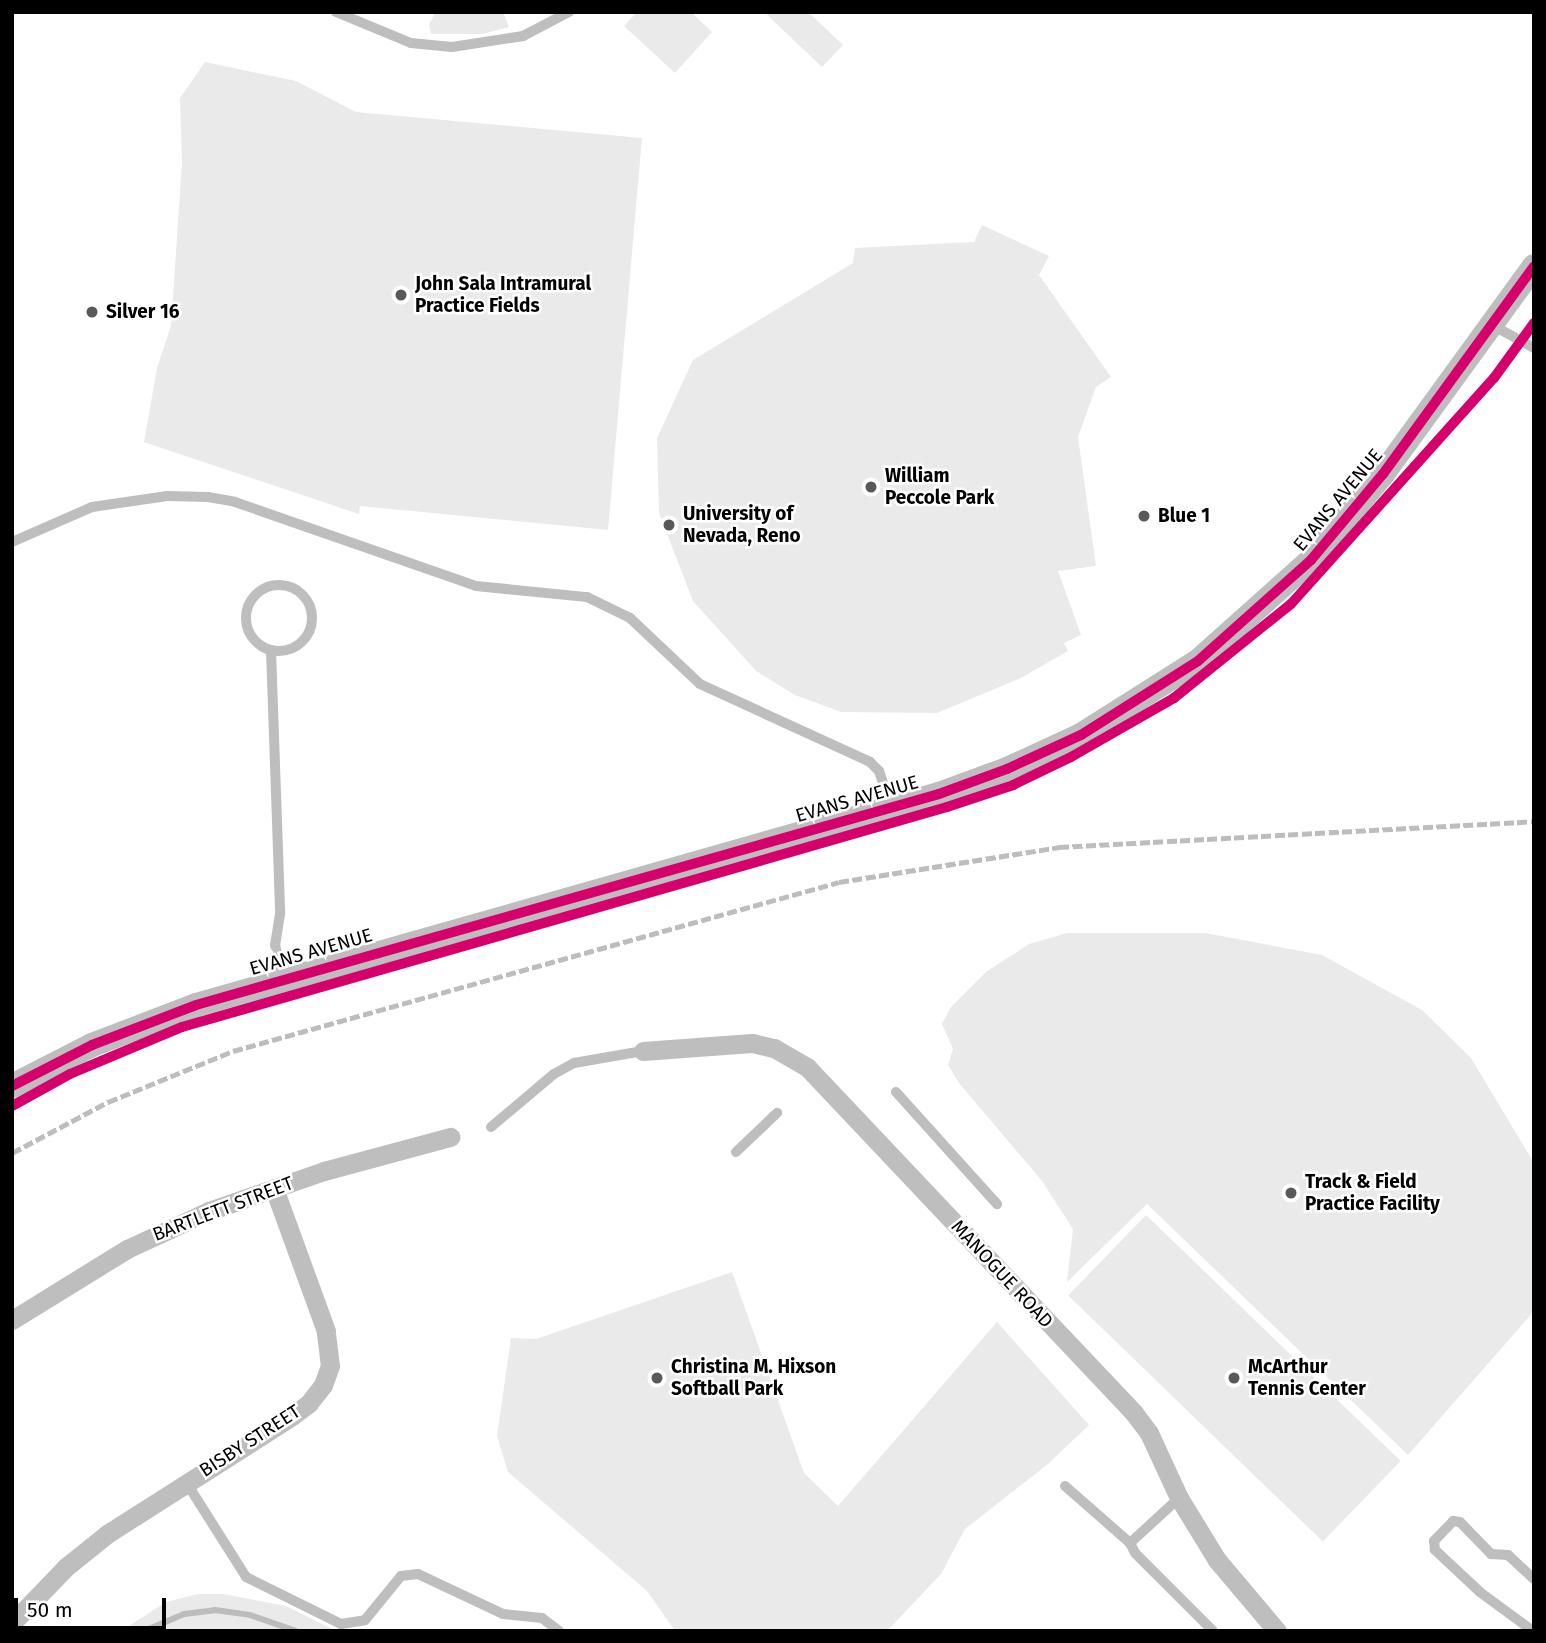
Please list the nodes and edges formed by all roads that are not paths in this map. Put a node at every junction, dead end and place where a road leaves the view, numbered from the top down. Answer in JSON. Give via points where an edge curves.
{"nodes":[{"id":1,"x":336,"y":12,"type":"edge"},
{"id":2,"x":569,"y":12,"type":"edge"},
{"id":3,"x":1534,"y":266,"type":"edge"},
{"id":4,"x":1489,"y":323,"type":"junction"},
{"id":5,"x":1534,"y":348,"type":"edge"},
{"id":6,"x":12,"y":542,"type":"edge"},
{"id":7,"x":271,"y":650,"type":"junction"},
{"id":8,"x":892,"y":808,"type":"junction"},
{"id":9,"x":282,"y":978,"type":"junction"},
{"id":10,"x":643,"y":1051,"type":"joint"},
{"id":11,"x":12,"y":1086,"type":"edge"},
{"id":12,"x":896,"y":1092,"type":"dead end"},
{"id":13,"x":777,"y":1113,"type":"dead end"},
{"id":14,"x":491,"y":1126,"type":"dead end"},
{"id":15,"x":450,"y":1137,"type":"dead end"},
{"id":16,"x":736,"y":1152,"type":"dead end"},
{"id":17,"x":274,"y":1188,"type":"junction"},
{"id":18,"x":997,"y":1204,"type":"dead end"},
{"id":19,"x":12,"y":1320,"type":"edge"},
{"id":20,"x":186,"y":1482,"type":"junction"},
{"id":21,"x":1065,"y":1486,"type":"dead end"},
{"id":22,"x":1179,"y":1498,"type":"junction"},
{"id":23,"x":1130,"y":1543,"type":"junction"},
{"id":24,"x":1534,"y":1579,"type":"edge"},
{"id":25,"x":12,"y":1623,"type":"edge"},
{"id":26,"x":559,"y":1631,"type":"edge"},
{"id":27,"x":1213,"y":1631,"type":"edge"},
{"id":28,"x":1277,"y":1631,"type":"edge"},
{"id":29,"x":1533,"y":1631,"type":"edge"}],
"edges":[{"from":1,"to":2,"type":"lane","via":[[411,43],[452,47],[523,36]]},
{"from":3,"to":4,"type":"street","name":"EVANS AVENUE"},
{"from":4,"to":5,"type":"lane"},
{"from":4,"to":8,"type":"street","name":"EVANS AVENUE","via":[[1360,504],[1286,586],[1229,637],[1170,681],[1081,735],[983,778]]},
{"from":6,"to":8,"type":"lane","via":[[92,507],[156,497],[208,497],[235,502],[476,586],[587,597],[630,618],[700,684],[870,762],[879,771]]},
{"from":7,"to":7,"type":"lane","via":[[292,649],[312,625],[303,595],[285,585],[263,588],[245,617],[252,638]]},
{"from":7,"to":9,"type":"lane","via":[[280,914],[275,945]]},
{"from":8,"to":9,"type":"street","name":"EVANS AVENUE"},
{"from":9,"to":11,"type":"street","name":"EVANS AVENUE","via":[[126,1030]]},
{"from":10,"to":14,"type":"lane","via":[[574,1063]]},
{"from":10,"to":22,"type":"street","name":"MANOGUE ROAD","via":[[752,1043],[774,1048],[807,1067],[1134,1413],[1149,1433]]},
{"from":12,"to":18,"type":"lane"},
{"from":13,"to":16,"type":"lane"},
{"from":15,"to":17,"type":"street","name":"BARTLETT STREET"},
{"from":17,"to":19,"type":"street","name":"BARTLETT STREET","via":[[209,1211],[127,1249]]},
{"from":17,"to":20,"type":"street","name":"BISBY STREET","via":[[326,1331],[330,1366],[309,1403]]},
{"from":20,"to":25,"type":"street","name":"BISBY STREET","via":[[66,1567]]},
{"from":20,"to":26,"type":"lane","via":[[246,1577],[341,1624],[365,1620],[401,1576],[418,1574],[492,1610],[542,1618]]},
{"from":21,"to":23,"type":"lane"},
{"from":22,"to":23,"type":"lane"},
{"from":22,"to":28,"type":"street","name":"MANOGUE ROAD","via":[[1217,1560]]},
{"from":23,"to":27,"type":"lane"},
{"from":24,"to":29,"type":"lane","via":[[1508,1555],[1491,1554],[1460,1522],[1453,1521],[1434,1541],[1435,1550],[1480,1591]]}]}
